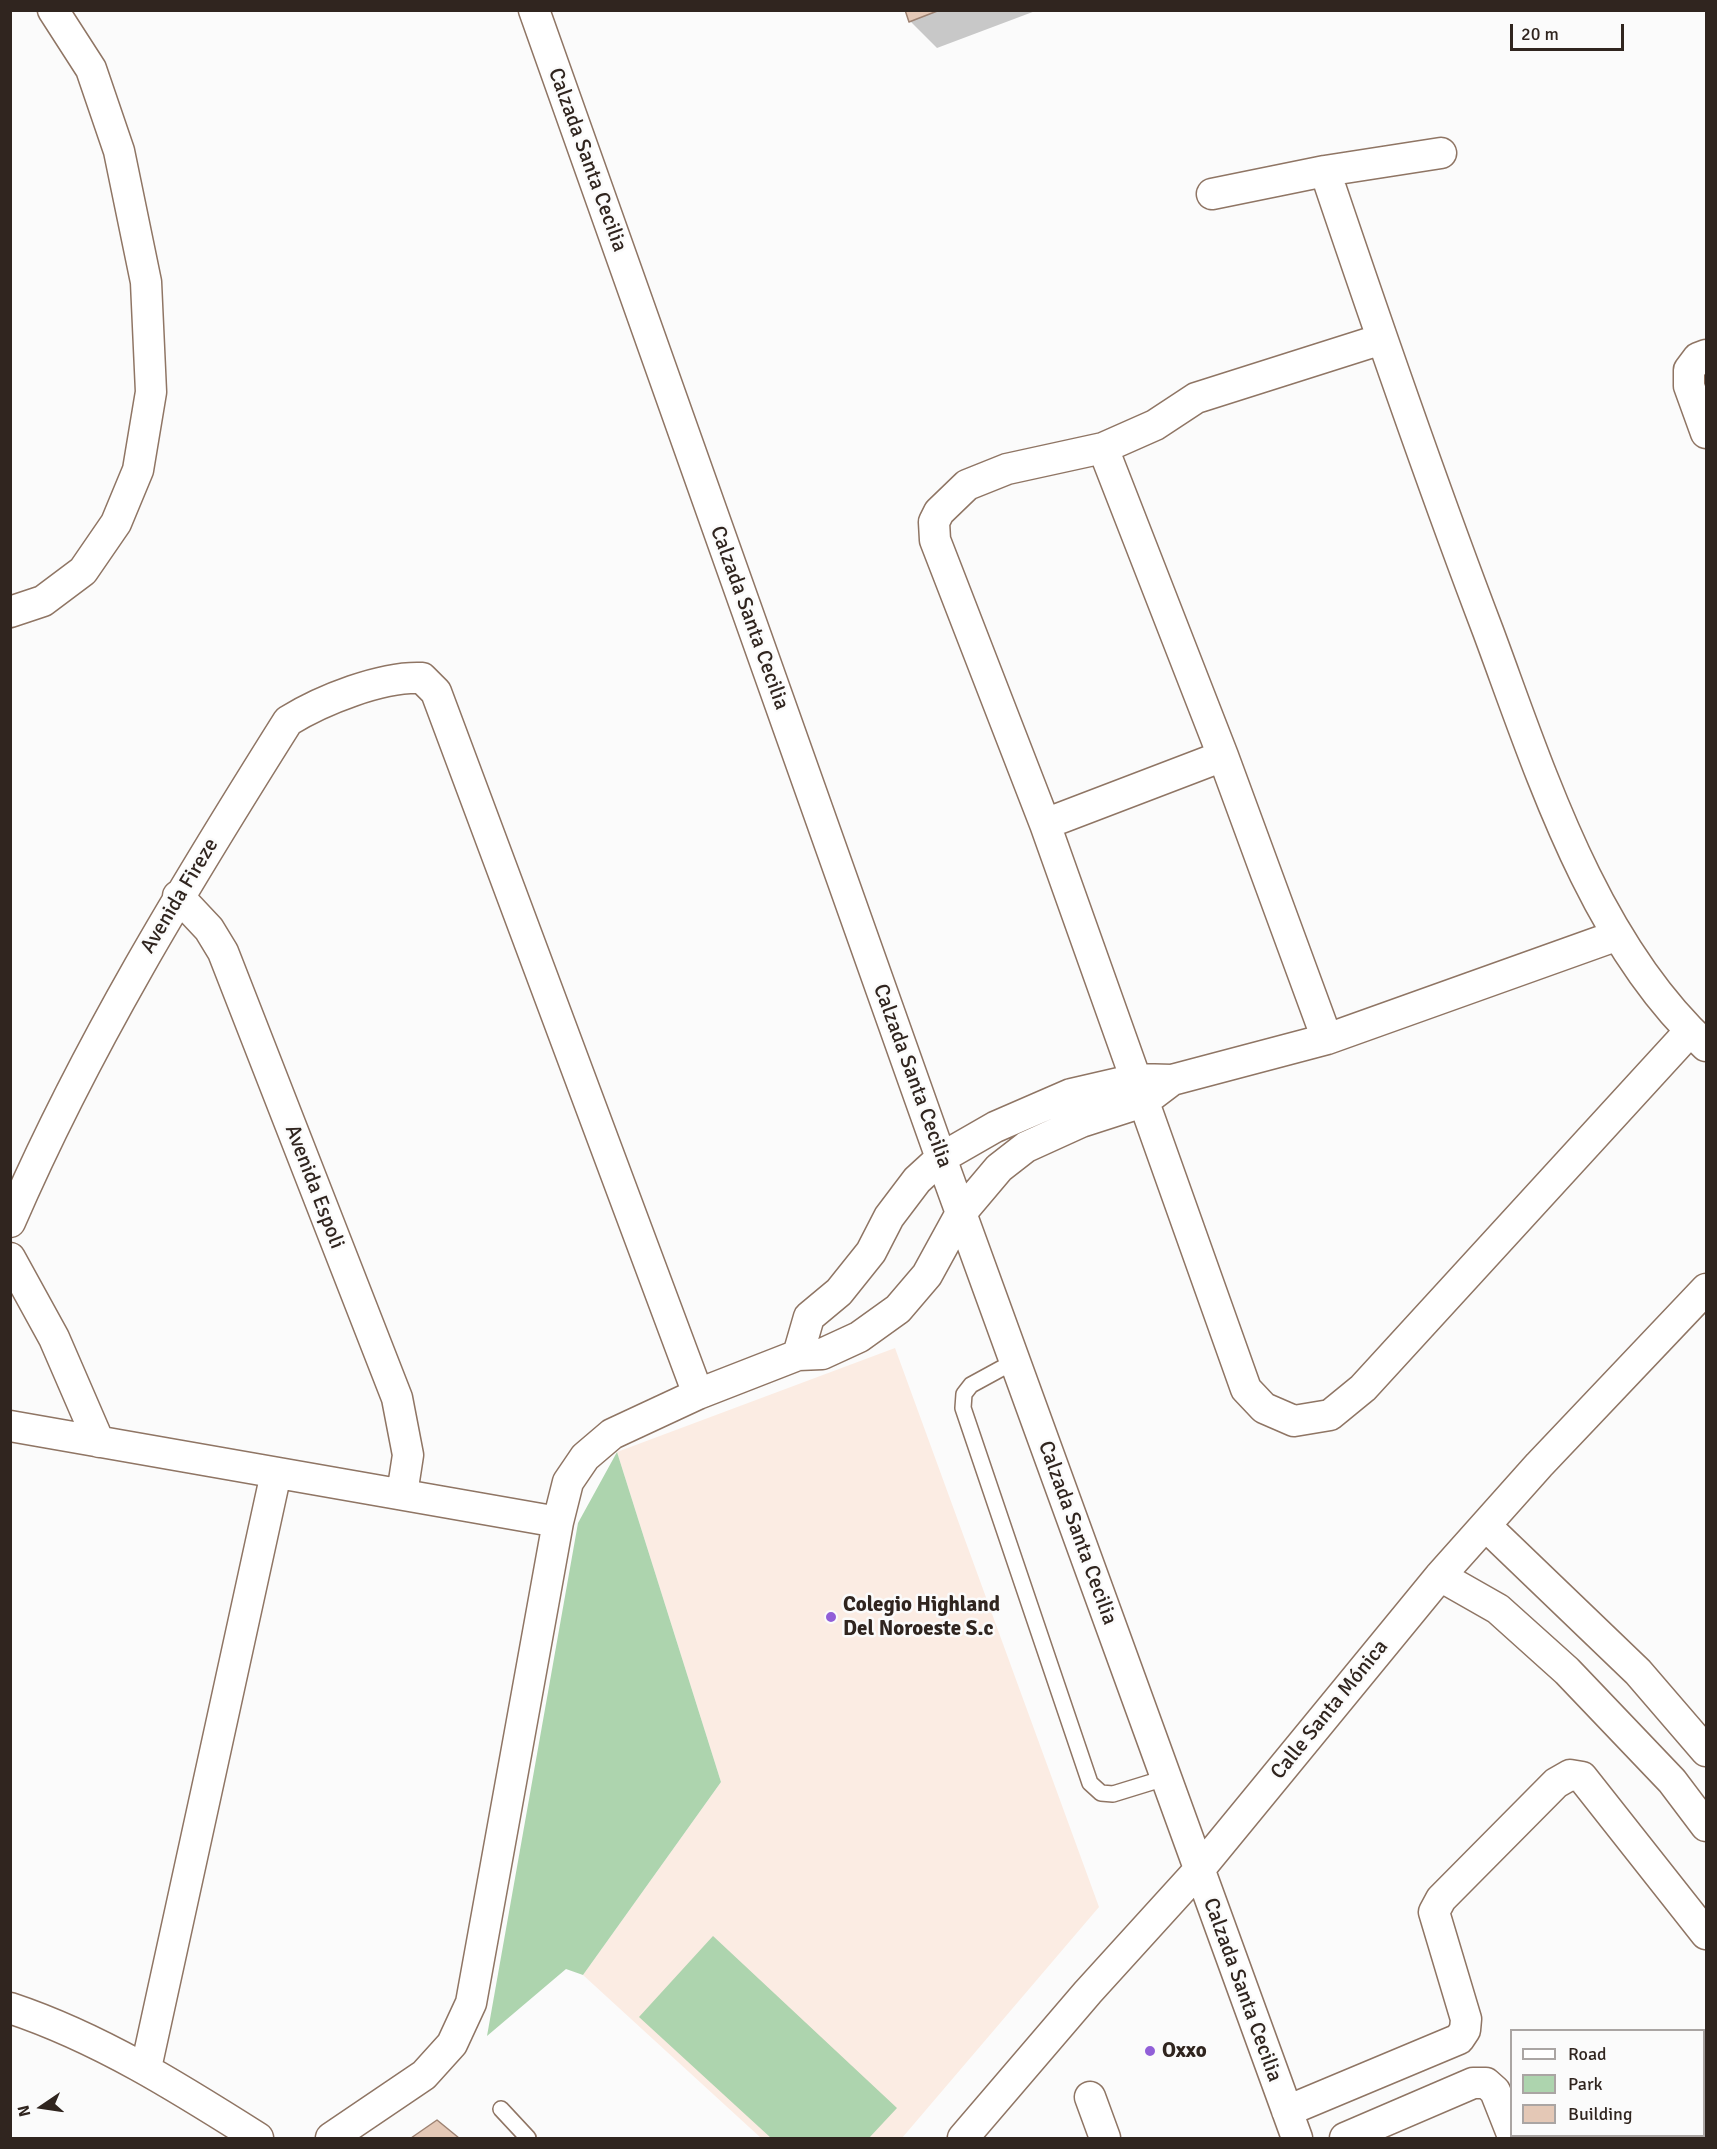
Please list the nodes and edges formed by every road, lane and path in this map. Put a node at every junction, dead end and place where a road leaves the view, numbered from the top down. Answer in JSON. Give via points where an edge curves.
{"nodes":[{"id":1,"x":53,"y":10,"type":"edge"},
{"id":2,"x":534,"y":10,"type":"edge"},
{"id":3,"x":1441,"y":153,"type":"dead end"},
{"id":4,"x":1324,"y":171,"type":"junction"},
{"id":5,"x":1212,"y":194,"type":"dead end"},
{"id":6,"x":1382,"y":339,"type":"junction"},
{"id":7,"x":1707,"y":355,"type":"edge"},
{"id":8,"x":1707,"y":433,"type":"edge"},
{"id":9,"x":1103,"y":448,"type":"junction"},
{"id":10,"x":10,"y":612,"type":"edge"},
{"id":11,"x":1223,"y":756,"type":"junction"},
{"id":12,"x":1045,"y":824,"type":"junction"},
{"id":13,"x":178,"y":896,"type":"junction"},
{"id":14,"x":1618,"y":935,"type":"junction"},
{"id":15,"x":1698,"y":1038,"type":"edge"},
{"id":16,"x":1327,"y":1039,"type":"junction"},
{"id":17,"x":1139,"y":1090,"type":"junction"},
{"id":18,"x":941,"y":1158,"type":"junction"},
{"id":19,"x":962,"y":1213,"type":"junction"},
{"id":20,"x":10,"y":1222,"type":"edge"},
{"id":21,"x":10,"y":1258,"type":"edge"},
{"id":22,"x":1706,"y":1292,"type":"edge"},
{"id":23,"x":798,"y":1355,"type":"junction"},
{"id":24,"x":1015,"y":1361,"type":"junction"},
{"id":25,"x":698,"y":1394,"type":"junction"},
{"id":26,"x":10,"y":1426,"type":"edge"},
{"id":27,"x":99,"y":1442,"type":"junction"},
{"id":28,"x":276,"y":1473,"type":"junction"},
{"id":29,"x":402,"y":1494,"type":"junction"},
{"id":30,"x":558,"y":1522,"type":"junction"},
{"id":31,"x":1486,"y":1526,"type":"junction"},
{"id":32,"x":1440,"y":1576,"type":"junction"},
{"id":33,"x":1600,"y":1634,"type":"junction"},
{"id":34,"x":1567,"y":1671,"type":"junction"},
{"id":35,"x":1677,"y":1714,"type":"junction"},
{"id":36,"x":1641,"y":1749,"type":"junction"},
{"id":37,"x":1707,"y":1751,"type":"edge"},
{"id":38,"x":1165,"y":1778,"type":"junction"},
{"id":39,"x":1707,"y":1826,"type":"edge"},
{"id":40,"x":1198,"y":1871,"type":"junction"},
{"id":41,"x":1707,"y":1934,"type":"edge"},
{"id":42,"x":10,"y":2008,"type":"edge"},
{"id":43,"x":146,"y":2068,"type":"junction"},
{"id":44,"x":1090,"y":2097,"type":"dead end"},
{"id":45,"x":501,"y":2109,"type":"dead end"},
{"id":46,"x":1287,"y":2111,"type":"junction"},
{"id":47,"x":1510,"y":2131,"type":"edge"},
{"id":48,"x":258,"y":2139,"type":"edge"},
{"id":49,"x":331,"y":2139,"type":"edge"},
{"id":50,"x":528,"y":2139,"type":"edge"},
{"id":51,"x":963,"y":2139,"type":"edge"},
{"id":52,"x":1105,"y":2139,"type":"edge"},
{"id":53,"x":1297,"y":2139,"type":"edge"},
{"id":54,"x":1345,"y":2139,"type":"edge"}],
"edges":[{"from":1,"to":10,"type":"street","via":[[91,69],[119,151],[146,282],[151,392],[138,470],[116,523],[83,571],[43,602]]},
{"from":2,"to":18,"type":"street","name":"Calzada Santa Cecilia"},
{"from":3,"to":4,"type":"street"},
{"from":4,"to":5,"type":"street"},
{"from":4,"to":6,"type":"street"},
{"from":6,"to":9,"type":"street","via":[[1196,398],[1155,425]]},
{"from":6,"to":14,"type":"street","via":[[1557,815]]},
{"from":7,"to":8,"type":"street","via":[[1698,358],[1689,370],[1689,386]]},
{"from":9,"to":11,"type":"street"},
{"from":9,"to":12,"type":"street","via":[[1007,469],[967,485],[934,522],[935,540]]},
{"from":11,"to":12,"type":"street"},
{"from":11,"to":16,"type":"street"},
{"from":12,"to":17,"type":"street"},
{"from":13,"to":20,"type":"street","name":"Avenida Fireze","via":[[116,1008]]},
{"from":13,"to":25,"type":"street","name":"Avenida Fireze","via":[[288,721],[309,708],[400,677],[422,678],[436,692]]},
{"from":13,"to":29,"type":"street","name":"Avenida Espoli","via":[[209,929],[223,952],[396,1398],[408,1455]]},
{"from":14,"to":15,"type":"street","via":[[1644,975]]},
{"from":14,"to":16,"type":"street"},
{"from":15,"to":17,"type":"street","via":[[1363,1388],[1330,1415],[1294,1421],[1264,1408],[1246,1389]]},
{"from":16,"to":17,"type":"street"},
{"from":17,"to":18,"type":"street","via":[[1071,1094],[995,1127]]},
{"from":17,"to":19,"type":"street","via":[[1026,1147],[999,1168]]},
{"from":18,"to":19,"type":"street","name":"Calzada Santa Cecilia"},
{"from":18,"to":23,"type":"street","via":[[904,1196],[871,1252],[839,1292],[810,1317]]},
{"from":19,"to":23,"type":"street","via":[[927,1275],[898,1309],[859,1337],[822,1354]]},
{"from":19,"to":24,"type":"street","name":"Calzada Santa Cecilia"},
{"from":21,"to":27,"type":"street","via":[[54,1338]]},
{"from":22,"to":31,"type":"street","name":"Calle Santa Mónica","via":[[1539,1465]]},
{"from":23,"to":25,"type":"street"},
{"from":24,"to":38,"type":"street","name":"Calzada Santa Cecilia"},
{"from":24,"to":38,"type":"lane","via":[[971,1385],[964,1394],[963,1408],[1090,1783],[1101,1793],[1113,1794]]},
{"from":25,"to":30,"type":"street","via":[[612,1434],[585,1457],[568,1482]]},
{"from":26,"to":27,"type":"street"},
{"from":27,"to":28,"type":"street"},
{"from":28,"to":29,"type":"street"},
{"from":28,"to":43,"type":"street"},
{"from":29,"to":30,"type":"street"},
{"from":30,"to":49,"type":"street","via":[[471,2003],[452,2044],[424,2075]]},
{"from":31,"to":32,"type":"street","name":"Calle Santa Mónica"},
{"from":31,"to":33,"type":"street"},
{"from":32,"to":34,"type":"street","via":[[1498,1609]]},
{"from":32,"to":40,"type":"street","name":"Calle Santa Mónica"},
{"from":33,"to":34,"type":"street"},
{"from":33,"to":35,"type":"street"},
{"from":34,"to":36,"type":"street"},
{"from":35,"to":36,"type":"street"},
{"from":35,"to":37,"type":"street"},
{"from":36,"to":39,"type":"street","via":[[1672,1780]]},
{"from":38,"to":40,"type":"street","name":"Calzada Santa Cecilia"},
{"from":40,"to":46,"type":"street","name":"Calzada Santa Cecilia"},
{"from":40,"to":51,"type":"street","name":"Calle Santa Mónica"},
{"from":41,"to":46,"type":"street","via":[[1582,1777],[1570,1775],[1556,1783],[1441,1899],[1434,1912],[1466,2019],[1466,2030],[1459,2039]]},
{"from":42,"to":43,"type":"street","via":[[43,2019]]},
{"from":43,"to":48,"type":"street"},
{"from":44,"to":52,"type":"street"},
{"from":45,"to":50,"type":"lane"},
{"from":46,"to":53,"type":"street","name":"Calzada Santa Cecilia"},
{"from":47,"to":54,"type":"street","via":[[1495,2091],[1486,2083],[1473,2083]]}]}
